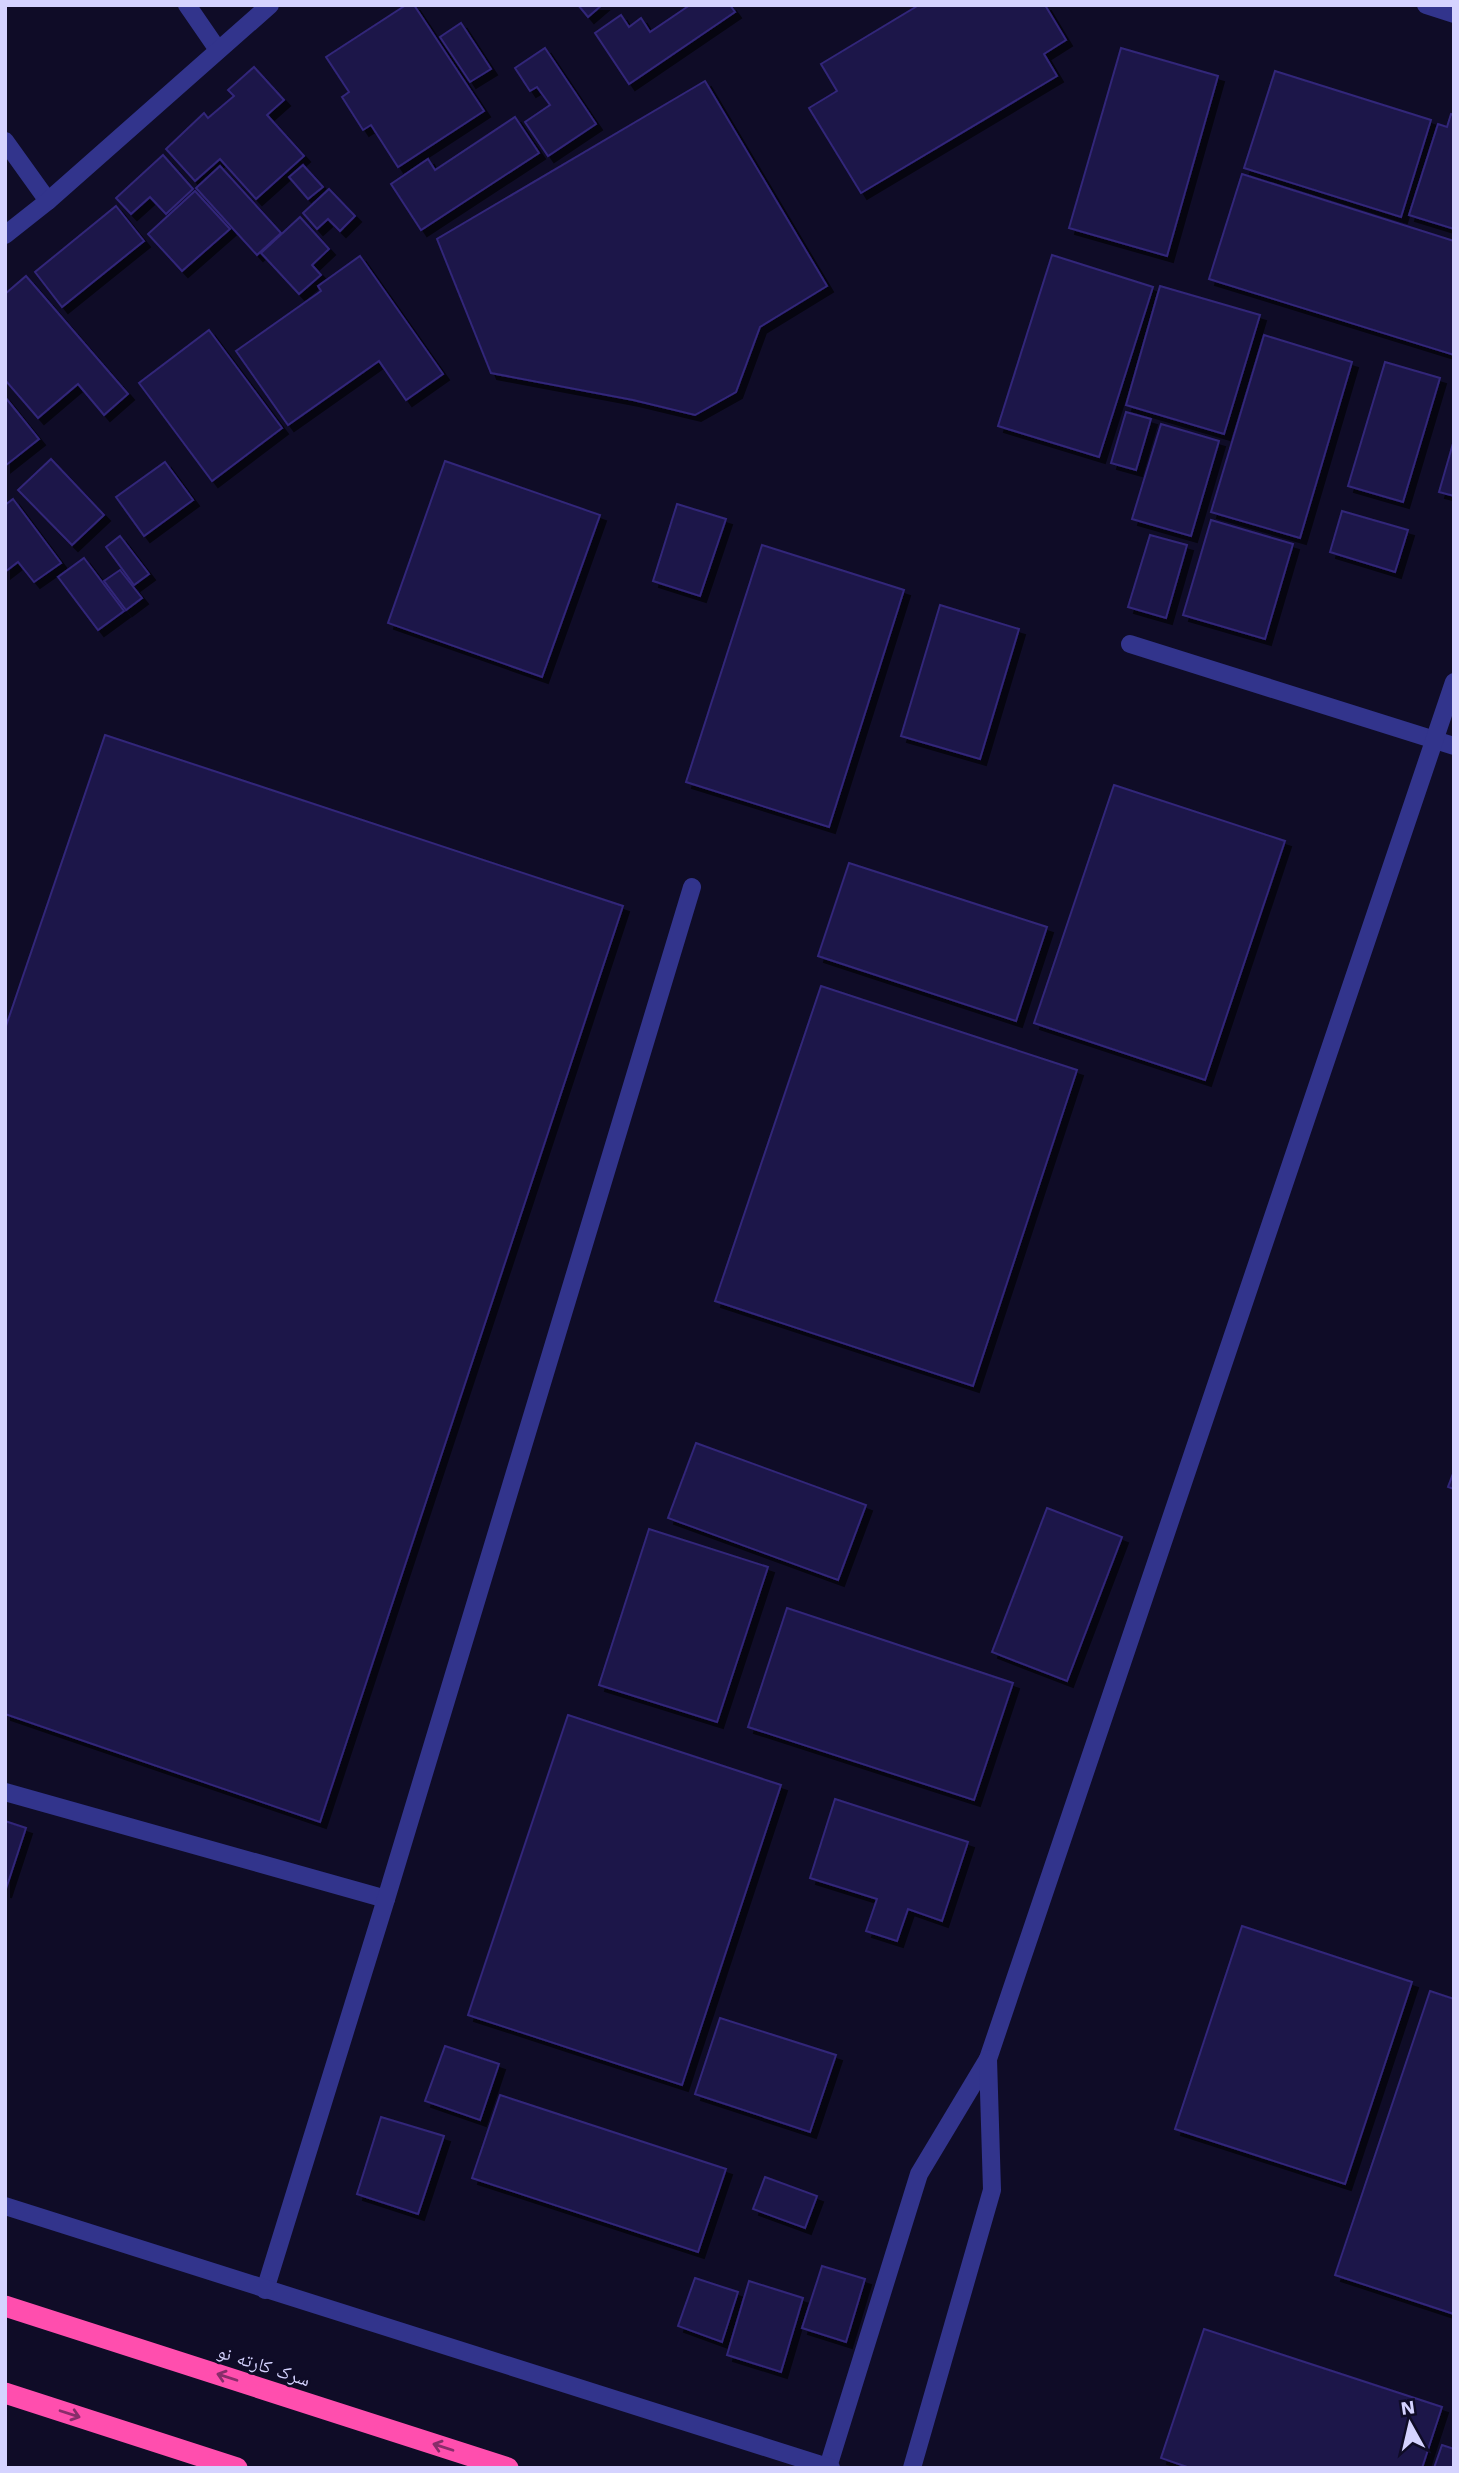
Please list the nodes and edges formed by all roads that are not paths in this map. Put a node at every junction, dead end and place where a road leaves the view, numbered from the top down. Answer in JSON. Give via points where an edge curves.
{"nodes":[{"id":1,"x":187,"y":5,"type":"edge"},
{"id":2,"x":270,"y":5,"type":"edge"},
{"id":3,"x":1426,"y":5,"type":"edge"},
{"id":4,"x":1454,"y":15,"type":"edge"},
{"id":5,"x":218,"y":50,"type":"junction"},
{"id":6,"x":5,"y":141,"type":"edge"},
{"id":7,"x":48,"y":201,"type":"junction"},
{"id":8,"x":5,"y":235,"type":"edge"},
{"id":9,"x":1130,"y":644,"type":"dead end"},
{"id":10,"x":1454,"y":682,"type":"edge"},
{"id":11,"x":1434,"y":740,"type":"junction"},
{"id":12,"x":1454,"y":746,"type":"edge"},
{"id":13,"x":692,"y":887,"type":"dead end"},
{"id":14,"x":5,"y":1792,"type":"edge"},
{"id":15,"x":386,"y":1899,"type":"junction"},
{"id":16,"x":988,"y":2059,"type":"junction"},
{"id":17,"x":5,"y":2206,"type":"edge"},
{"id":18,"x":265,"y":2290,"type":"junction"},
{"id":19,"x":5,"y":2306,"type":"edge"},
{"id":20,"x":5,"y":2393,"type":"edge"},
{"id":21,"x":830,"y":2467,"type":"edge"},
{"id":22,"x":237,"y":2468,"type":"edge"},
{"id":23,"x":508,"y":2468,"type":"edge"},
{"id":24,"x":912,"y":2468,"type":"edge"}],
"edges":[{"from":1,"to":5,"type":"street"},
{"from":2,"to":5,"type":"street"},
{"from":3,"to":4,"type":"street"},
{"from":5,"to":7,"type":"street"},
{"from":6,"to":7,"type":"street"},
{"from":7,"to":8,"type":"street"},
{"from":9,"to":11,"type":"street"},
{"from":10,"to":11,"type":"street"},
{"from":11,"to":12,"type":"street"},
{"from":11,"to":16,"type":"street"},
{"from":13,"to":15,"type":"street"},
{"from":14,"to":15,"type":"street"},
{"from":15,"to":18,"type":"street"},
{"from":16,"to":21,"type":"street","via":[[919,2174]]},
{"from":16,"to":24,"type":"street","via":[[992,2190]]},
{"from":17,"to":18,"type":"street"},
{"from":18,"to":21,"type":"street"},
{"from":23,"to":19,"type":"highway","name":"سرک کارته نو","one_way":true},
{"from":20,"to":22,"type":"highway","one_way":true}]}
